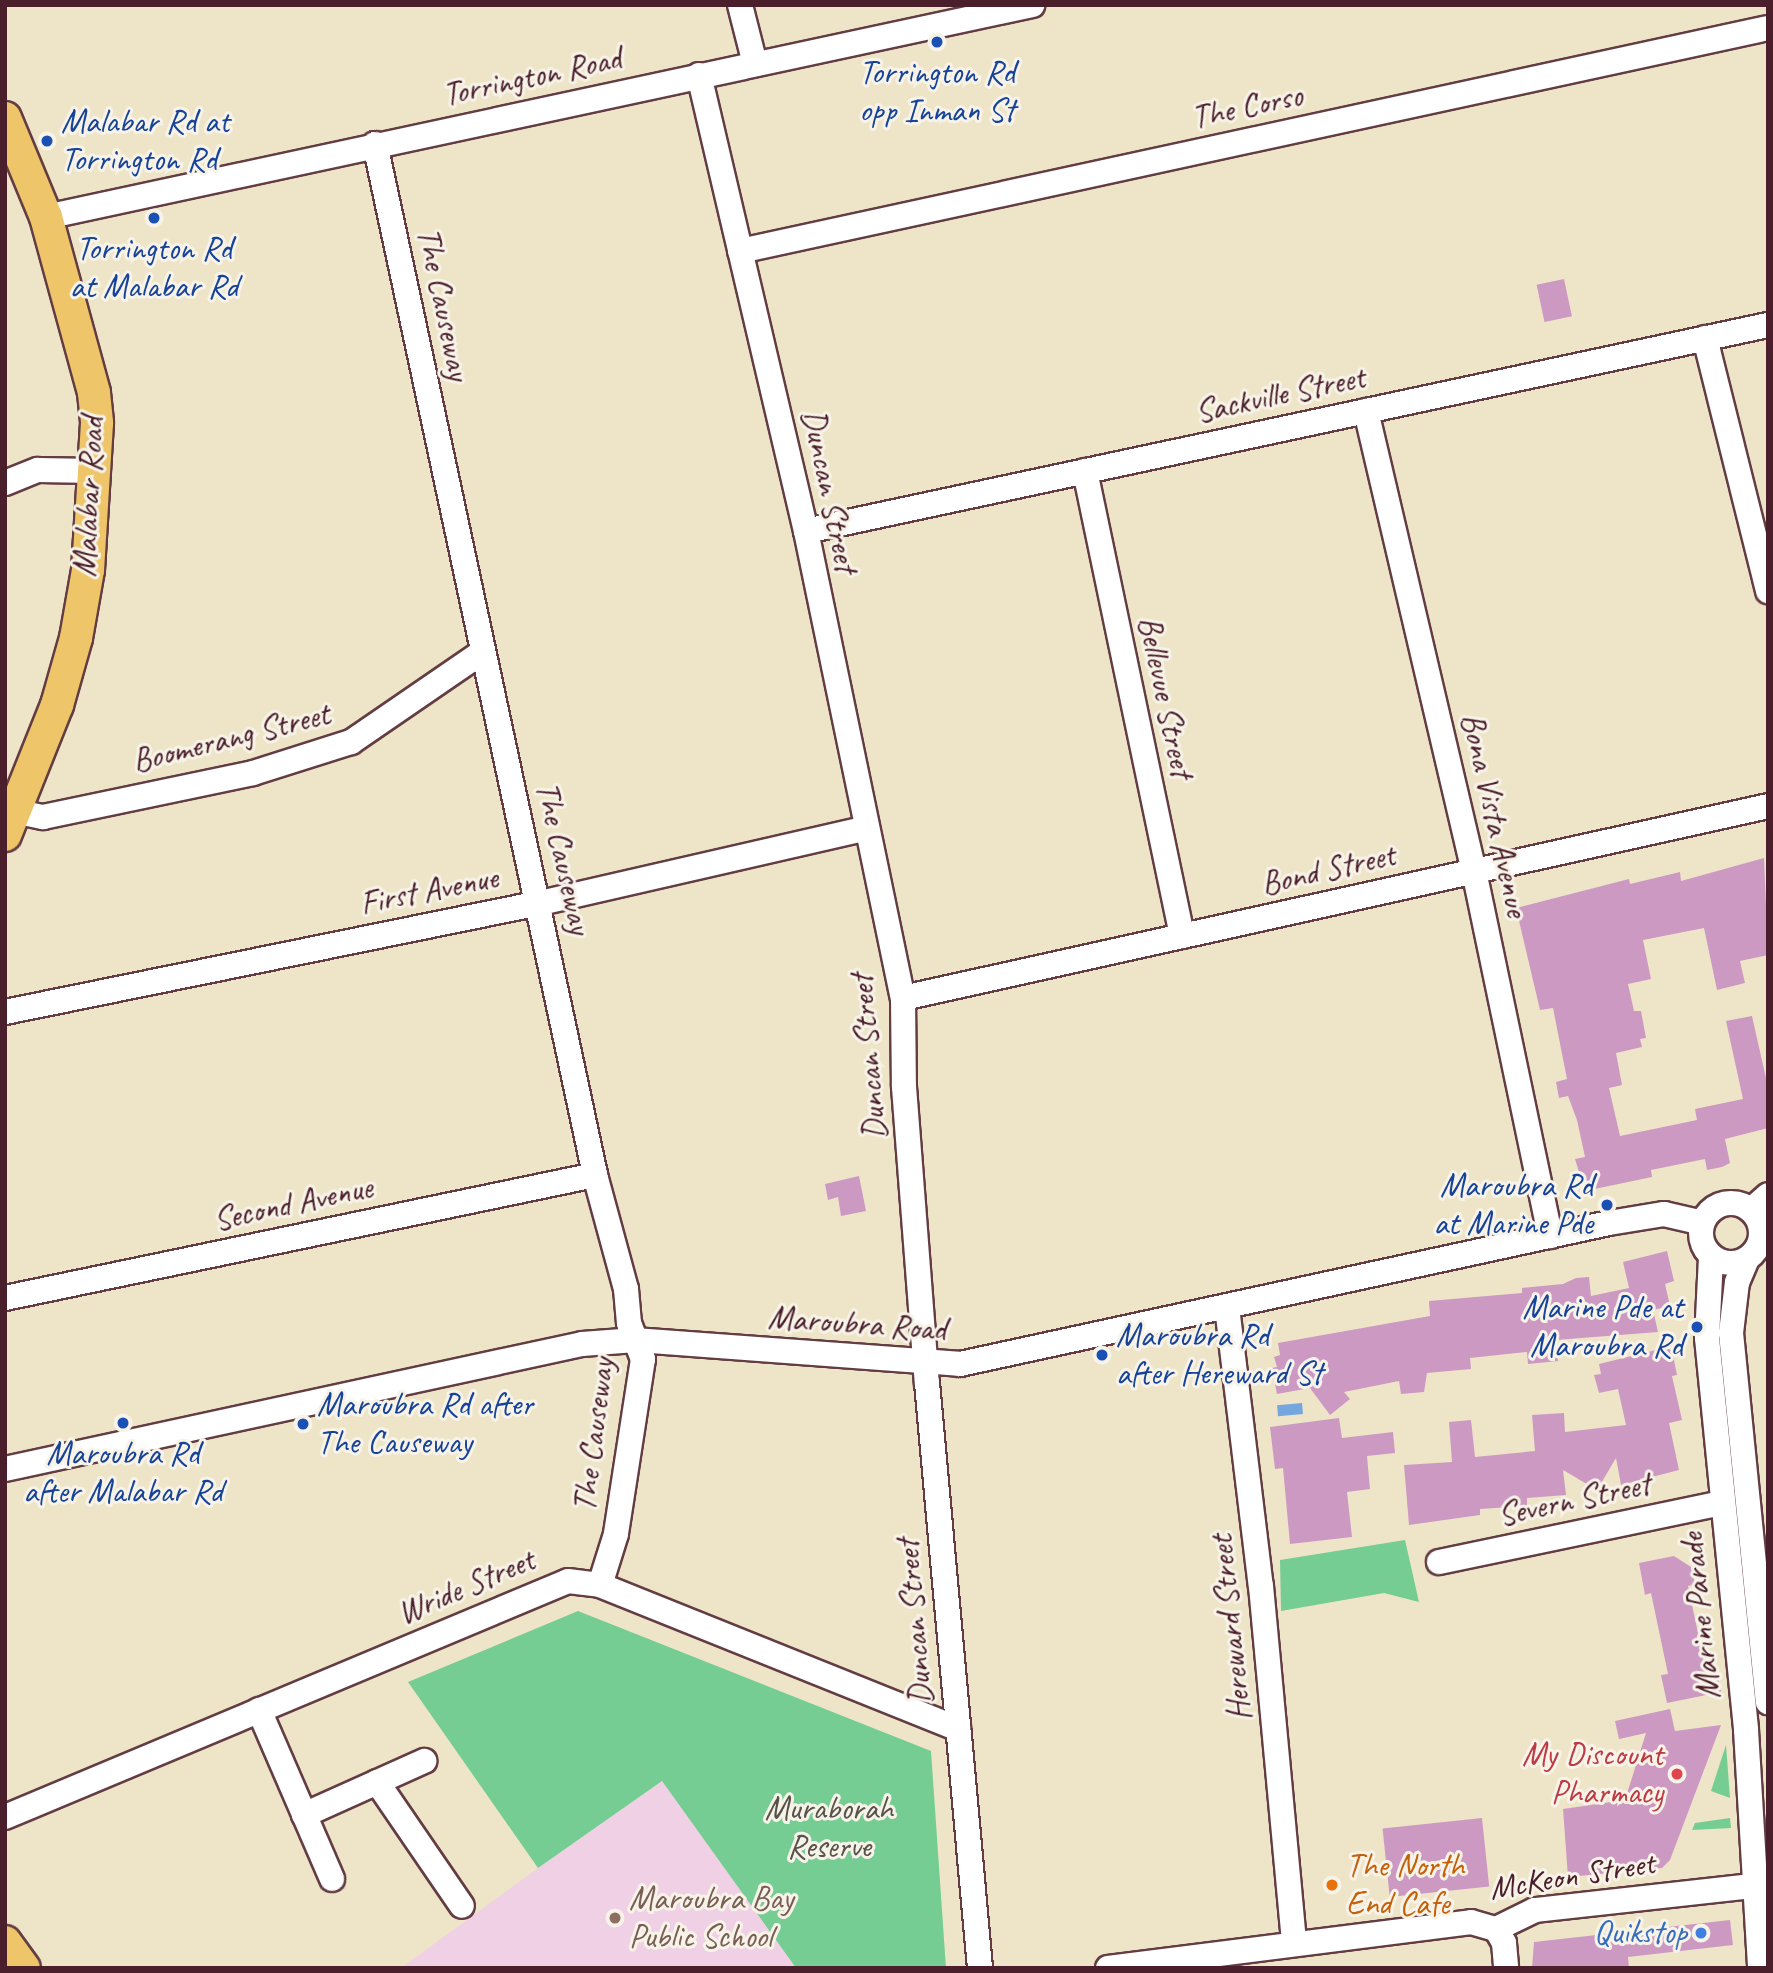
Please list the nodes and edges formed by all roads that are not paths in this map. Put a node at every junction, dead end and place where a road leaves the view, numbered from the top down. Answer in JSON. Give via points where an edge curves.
{"nodes":[{"id":1,"x":740,"y":5,"type":"edge"},
{"id":2,"x":1023,"y":6,"type":"edge"},
{"id":3,"x":1768,"y":28,"type":"edge"},
{"id":4,"x":755,"y":64,"type":"junction"},
{"id":5,"x":699,"y":75,"type":"junction"},
{"id":6,"x":5,"y":118,"type":"edge"},
{"id":7,"x":375,"y":144,"type":"junction"},
{"id":8,"x":46,"y":217,"type":"junction"},
{"id":9,"x":740,"y":251,"type":"junction"},
{"id":10,"x":1768,"y":325,"type":"edge"},
{"id":11,"x":1705,"y":338,"type":"junction"},
{"id":12,"x":1366,"y":411,"type":"junction"},
{"id":13,"x":96,"y":471,"type":"junction"},
{"id":14,"x":1085,"y":471,"type":"junction"},
{"id":15,"x":5,"y":483,"type":"edge"},
{"id":16,"x":806,"y":531,"type":"junction"},
{"id":17,"x":1768,"y":591,"type":"edge"},
{"id":18,"x":481,"y":653,"type":"junction"},
{"id":19,"x":1768,"y":806,"type":"edge"},
{"id":20,"x":10,"y":823,"type":"edge"},
{"id":21,"x":864,"y":829,"type":"junction"},
{"id":22,"x":1474,"y":871,"type":"junction"},
{"id":23,"x":540,"y":903,"type":"junction"},
{"id":24,"x":1182,"y":936,"type":"junction"},
{"id":25,"x":903,"y":998,"type":"junction"},
{"id":26,"x":5,"y":1012,"type":"edge"},
{"id":27,"x":595,"y":1175,"type":"junction"},
{"id":28,"x":1759,"y":1203,"type":"edge"},
{"id":29,"x":1702,"y":1223,"type":"junction"},
{"id":30,"x":1550,"y":1236,"type":"junction"},
{"id":31,"x":1711,"y":1257,"type":"junction"},
{"id":32,"x":1746,"y":1259,"type":"junction"},
{"id":33,"x":5,"y":1298,"type":"edge"},
{"id":34,"x":1227,"y":1307,"type":"junction"},
{"id":35,"x":636,"y":1340,"type":"junction"},
{"id":36,"x":926,"y":1363,"type":"junction"},
{"id":37,"x":5,"y":1469,"type":"edge"},
{"id":38,"x":1722,"y":1503,"type":"junction"},
{"id":39,"x":1439,"y":1562,"type":"dead end"},
{"id":40,"x":600,"y":1585,"type":"junction"},
{"id":41,"x":1768,"y":1702,"type":"edge"},
{"id":42,"x":259,"y":1710,"type":"junction"},
{"id":43,"x":958,"y":1728,"type":"junction"},
{"id":44,"x":424,"y":1761,"type":"dead end"},
{"id":45,"x":377,"y":1782,"type":"junction"},
{"id":46,"x":304,"y":1815,"type":"junction"},
{"id":47,"x":5,"y":1817,"type":"edge"},
{"id":48,"x":332,"y":1879,"type":"dead end"},
{"id":49,"x":1754,"y":1886,"type":"junction"},
{"id":50,"x":462,"y":1906,"type":"dead end"},
{"id":51,"x":1496,"y":1928,"type":"junction"},
{"id":52,"x":5,"y":1942,"type":"edge"},
{"id":53,"x":1294,"y":1942,"type":"junction"},
{"id":54,"x":24,"y":1968,"type":"edge"},
{"id":55,"x":980,"y":1968,"type":"edge"},
{"id":56,"x":1108,"y":1968,"type":"edge"},
{"id":57,"x":1506,"y":1968,"type":"edge"},
{"id":58,"x":1759,"y":1968,"type":"edge"}],
"edges":[{"from":1,"to":4,"type":"street"},
{"from":2,"to":4,"type":"street","name":"Torrington Road"},
{"from":3,"to":9,"type":"street","name":"The Corso"},
{"from":4,"to":5,"type":"street","name":"Torrington Road"},
{"from":5,"to":7,"type":"street","name":"Torrington Road"},
{"from":5,"to":9,"type":"street","name":"Duncan Street"},
{"from":6,"to":8,"type":"main road","name":"Malabar Road"},
{"from":7,"to":8,"type":"street","name":"Torrington Road"},
{"from":7,"to":18,"type":"street","name":"The Causeway"},
{"from":8,"to":13,"type":"main road","name":"Malabar Road","via":[[93,393]]},
{"from":9,"to":16,"type":"street","name":"Duncan Street"},
{"from":10,"to":11,"type":"street","name":"Sackville Street"},
{"from":11,"to":12,"type":"street","name":"Sackville Street"},
{"from":11,"to":17,"type":"street"},
{"from":12,"to":14,"type":"street","name":"Sackville Street"},
{"from":12,"to":22,"type":"street","name":"Bona Vista Avenue"},
{"from":13,"to":15,"type":"street","via":[[38,470]]},
{"from":13,"to":20,"type":"main road","name":"Malabar Road","via":[[88,570],[69,668]]},
{"from":14,"to":16,"type":"street","name":"Sackville Street"},
{"from":14,"to":24,"type":"street","name":"Bellevue Street"},
{"from":16,"to":21,"type":"street","name":"Duncan Street"},
{"from":18,"to":20,"type":"street","name":"Boomerang Street","via":[[351,742],[253,773]]},
{"from":18,"to":23,"type":"street","name":"The Causeway"},
{"from":19,"to":22,"type":"street","name":"Bond Street"},
{"from":21,"to":23,"type":"street","name":"First Avenue"},
{"from":21,"to":25,"type":"street","name":"Duncan Street"},
{"from":22,"to":24,"type":"street","name":"Bond Street"},
{"from":22,"to":30,"type":"street","name":"Bona Vista Avenue"},
{"from":23,"to":26,"type":"street","name":"First Avenue"},
{"from":23,"to":27,"type":"street","name":"The Causeway"},
{"from":24,"to":25,"type":"street","name":"Bond Street"},
{"from":25,"to":36,"type":"street","name":"Duncan Street","via":[[904,1087]]},
{"from":27,"to":33,"type":"street","name":"Second Avenue"},
{"from":27,"to":35,"type":"street","name":"The Causeway"},
{"from":28,"to":29,"type":"street","via":[[1723,1203]]},
{"from":28,"to":32,"type":"street","via":[[1761,1236]]},
{"from":29,"to":30,"type":"street","name":"Maroubra Road","via":[[1664,1214]]},
{"from":29,"to":31,"type":"street","via":[[1701,1241]]},
{"from":30,"to":34,"type":"street","name":"Maroubra Road"},
{"from":31,"to":32,"type":"street","via":[[1728,1264]]},
{"from":31,"to":38,"type":"street","name":"Marine Parade","via":[[1707,1338]]},
{"from":32,"to":41,"type":"street","name":"Marine Parade","via":[[1737,1282],[1731,1333]]},
{"from":34,"to":36,"type":"street","name":"Maroubra Road","via":[[960,1364]]},
{"from":34,"to":53,"type":"street","name":"Hereward Street","via":[[1261,1586]]},
{"from":35,"to":36,"type":"street","name":"Maroubra Road"},
{"from":35,"to":37,"type":"street","name":"Maroubra Road","via":[[552,1350]]},
{"from":35,"to":40,"type":"street","name":"The Causeway","via":[[643,1359],[616,1534]]},
{"from":36,"to":43,"type":"street","name":"Duncan Street"},
{"from":38,"to":39,"type":"street","name":"Severn Street"},
{"from":38,"to":49,"type":"street","name":"Marine Parade","via":[[1746,1730]]},
{"from":40,"to":42,"type":"street","name":"Wride Street","via":[[568,1581]]},
{"from":40,"to":43,"type":"street","name":"Wride Street"},
{"from":42,"to":46,"type":"street"},
{"from":42,"to":47,"type":"street","name":"Wride Street"},
{"from":43,"to":55,"type":"street","name":"Duncan Street"},
{"from":44,"to":45,"type":"street"},
{"from":45,"to":46,"type":"street"},
{"from":45,"to":50,"type":"street"},
{"from":46,"to":48,"type":"street"},
{"from":49,"to":51,"type":"street","name":"McKeon Street","via":[[1535,1910]]},
{"from":49,"to":58,"type":"street","name":"Marine Parade"},
{"from":51,"to":53,"type":"street","name":"McKeon Street","via":[[1471,1922]]},
{"from":51,"to":57,"type":"street","via":[[1504,1943]]},
{"from":52,"to":54,"type":"main road"},
{"from":53,"to":56,"type":"street","name":"McKeon Street"}]}
